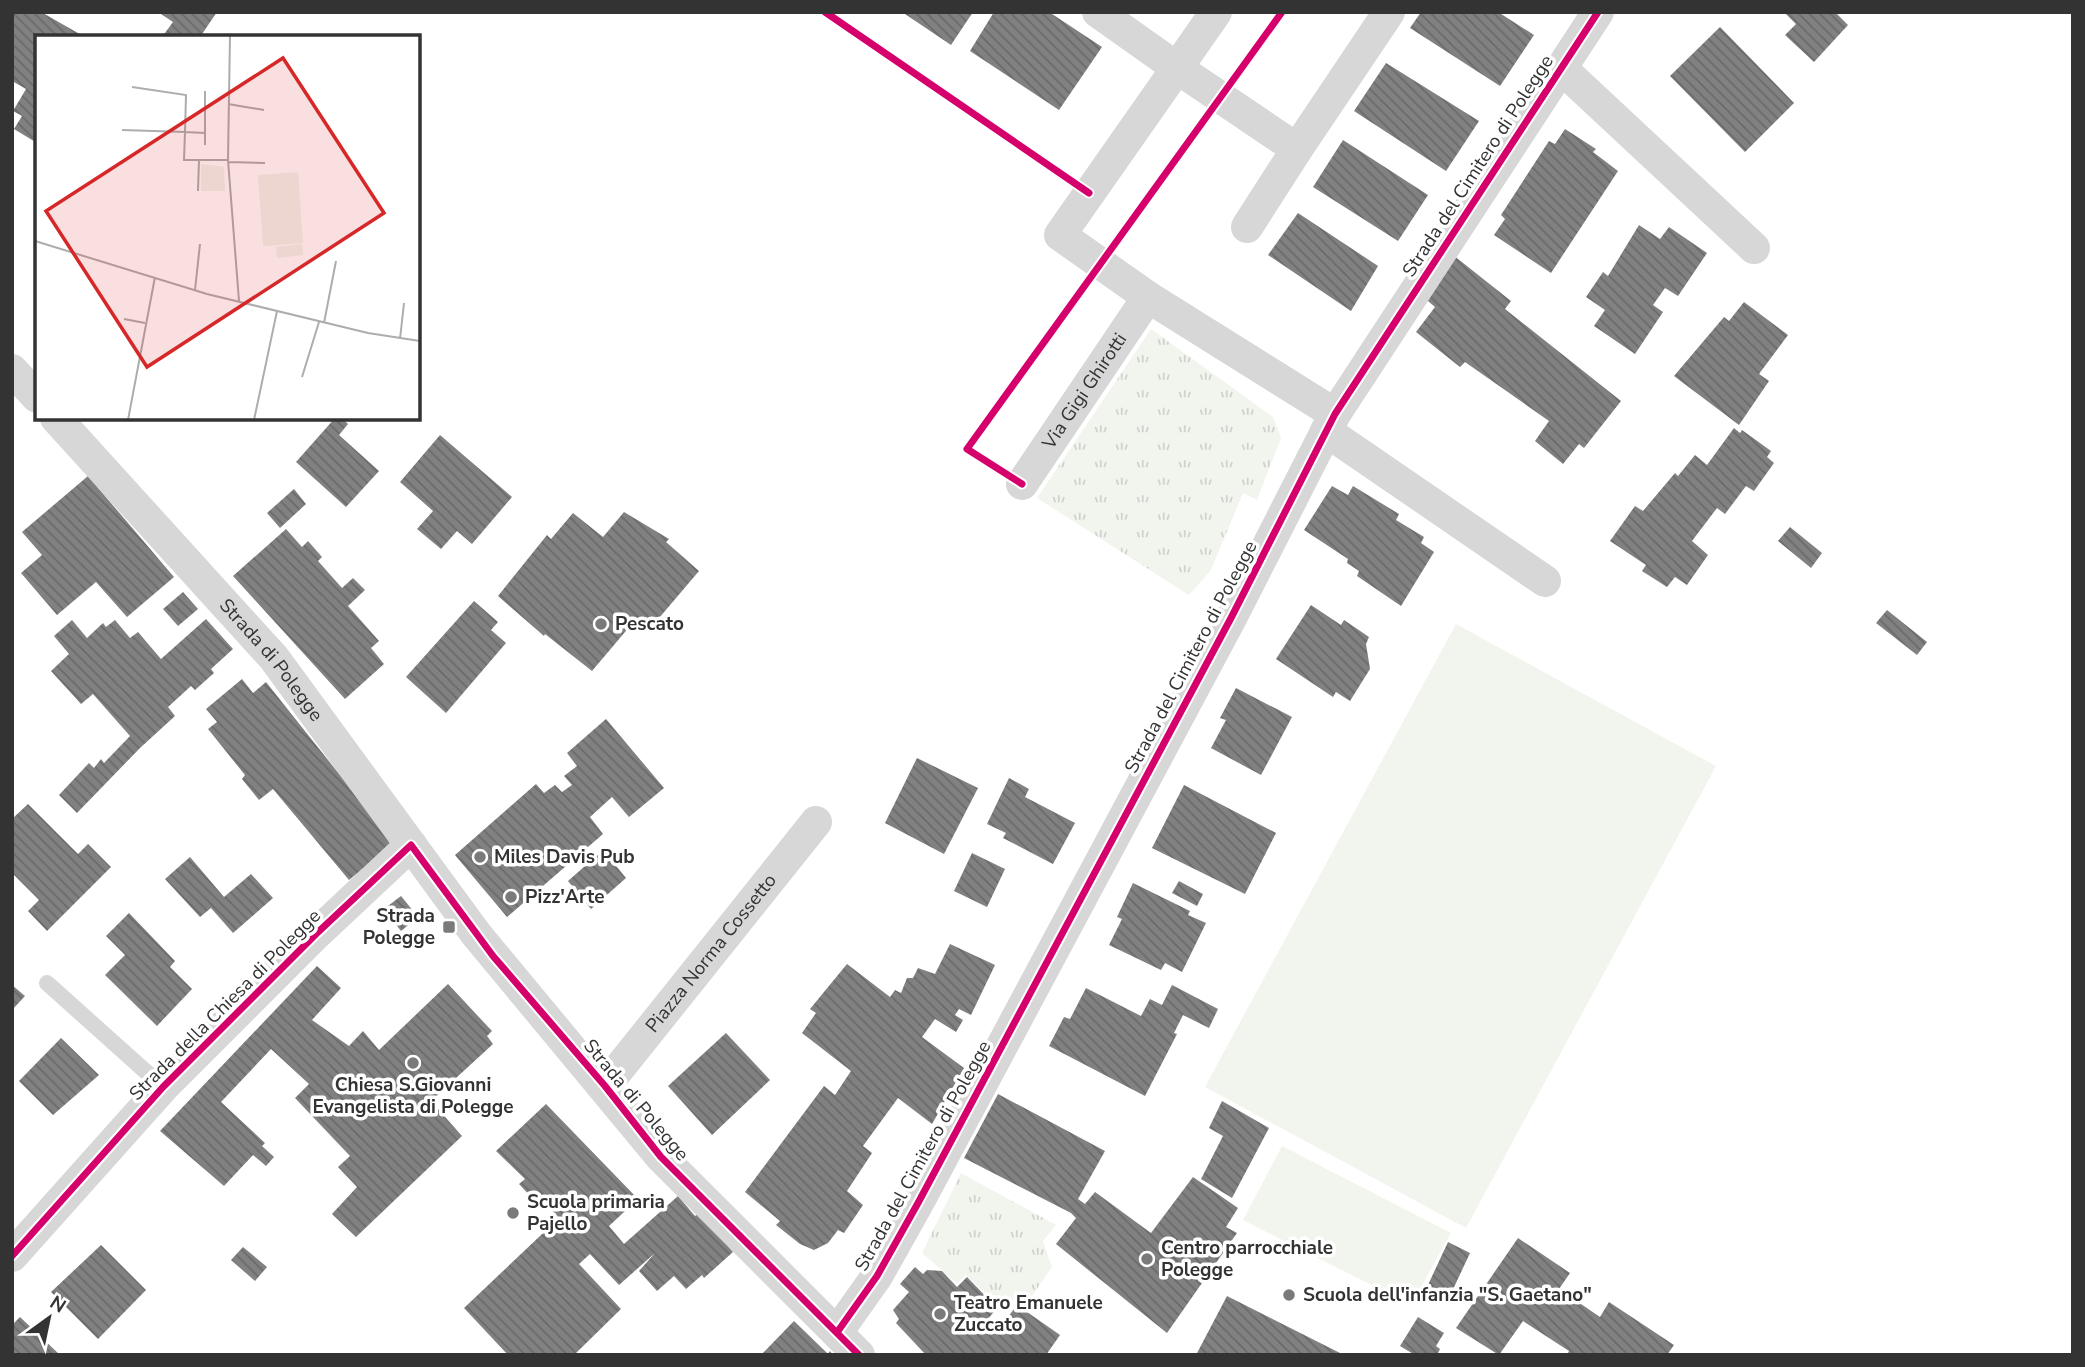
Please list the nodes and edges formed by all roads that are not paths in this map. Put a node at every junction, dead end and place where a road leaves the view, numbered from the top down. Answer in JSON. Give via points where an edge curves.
{"nodes":[{"id":1,"x":1098,"y":12,"type":"edge"},
{"id":2,"x":1216,"y":12,"type":"edge"},
{"id":3,"x":1389,"y":12,"type":"edge"},
{"id":4,"x":1598,"y":12,"type":"edge"},
{"id":5,"x":1177,"y":68,"type":"junction"},
{"id":6,"x":1561,"y":68,"type":"junction"},
{"id":7,"x":1297,"y":149,"type":"junction"},
{"id":8,"x":1247,"y":227,"type":"dead end"},
{"id":9,"x":1754,"y":248,"type":"dead end"},
{"id":10,"x":1149,"y":297,"type":"junction"},
{"id":11,"x":12,"y":370,"type":"edge"},
{"id":12,"x":35,"y":395,"type":"edge"},
{"id":13,"x":58,"y":420,"type":"edge"},
{"id":14,"x":1330,"y":422,"type":"junction"},
{"id":15,"x":1022,"y":484,"type":"dead end"},
{"id":16,"x":1545,"y":581,"type":"dead end"},
{"id":17,"x":816,"y":822,"type":"dead end"},
{"id":18,"x":411,"y":845,"type":"junction"},
{"id":19,"x":47,"y":983,"type":"dead end"},
{"id":20,"x":605,"y":1086,"type":"junction"},
{"id":21,"x":163,"y":1087,"type":"junction"},
{"id":22,"x":12,"y":1256,"type":"edge"},
{"id":23,"x":838,"y":1331,"type":"junction"},
{"id":24,"x":859,"y":1355,"type":"edge"}],
"edges":[{"from":1,"to":5,"type":"street"},
{"from":2,"to":5,"type":"street"},
{"from":3,"to":7,"type":"street"},
{"from":4,"to":6,"type":"street","name":"Strada del Cimitero di Polegge"},
{"from":5,"to":7,"type":"street"},
{"from":5,"to":10,"type":"street","via":[[1060,235]]},
{"from":6,"to":9,"type":"street","name":"Strada del Cimitero di Polegge"},
{"from":6,"to":14,"type":"street","name":"Strada del Cimitero di Polegge"},
{"from":7,"to":8,"type":"street"},
{"from":10,"to":14,"type":"street"},
{"from":10,"to":15,"type":"street","name":"Via Gigi Ghirotti"},
{"from":11,"to":12,"type":"street"},
{"from":13,"to":18,"type":"street","name":"Strada di Polegge","via":[[274,658]]},
{"from":14,"to":16,"type":"street"},
{"from":14,"to":23,"type":"street","name":"Strada del Cimitero di Polegge","via":[[925,1191],[877,1276]]},
{"from":17,"to":20,"type":"street","name":"Piazza Norma Cossetto"},
{"from":18,"to":20,"type":"street","name":"Strada di Polegge","via":[[493,956]]},
{"from":18,"to":21,"type":"street","name":"Strada della Chiesa di Polegge"},
{"from":19,"to":21,"type":"lane","name":"Strada della Chiesa di Polegge"},
{"from":20,"to":23,"type":"street","name":"Strada di Polegge","via":[[661,1157]]},
{"from":21,"to":22,"type":"street","name":"Strada della Chiesa di Polegge"},
{"from":23,"to":24,"type":"street","name":"Strada di Polegge"}]}
